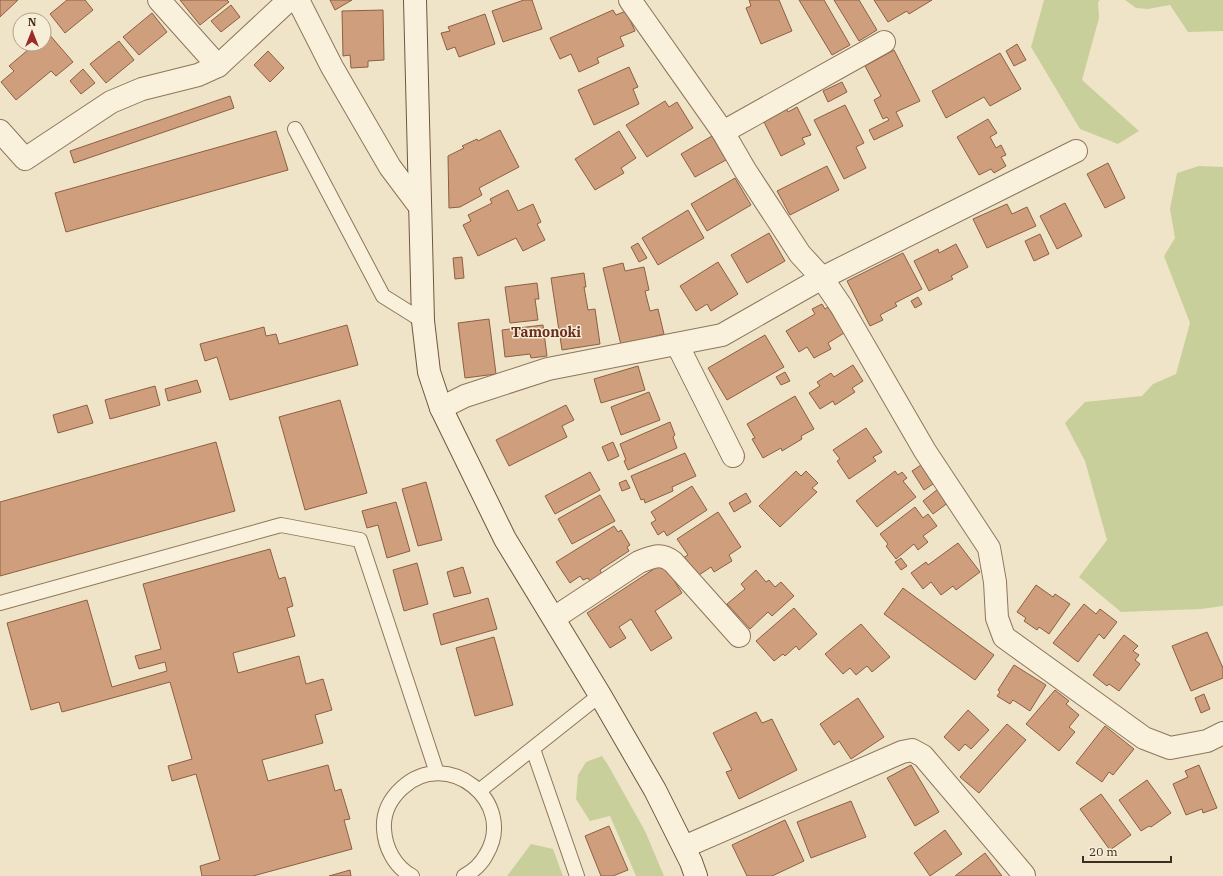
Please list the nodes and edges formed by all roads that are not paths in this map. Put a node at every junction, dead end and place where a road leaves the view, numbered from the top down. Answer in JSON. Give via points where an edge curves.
{"nodes":[{"id":1,"x":159,"y":0,"type":"edge"},
{"id":2,"x":289,"y":0,"type":"edge"},
{"id":3,"x":298,"y":0,"type":"edge"},
{"id":4,"x":416,"y":0,"type":"edge"},
{"id":5,"x":630,"y":0,"type":"edge"},
{"id":6,"x":884,"y":42,"type":"dead end"},
{"id":7,"x":218,"y":66,"type":"junction"},
{"id":8,"x":295,"y":129,"type":"dead end"},
{"id":9,"x":0,"y":131,"type":"edge"},
{"id":10,"x":723,"y":132,"type":"junction"},
{"id":11,"x":1076,"y":151,"type":"dead end"},
{"id":12,"x":420,"y":207,"type":"junction"},
{"id":13,"x":822,"y":278,"type":"junction"},
{"id":14,"x":423,"y":321,"type":"junction"},
{"id":15,"x":677,"y":344,"type":"junction"},
{"id":16,"x":441,"y":408,"type":"junction"},
{"id":17,"x":733,"y":456,"type":"dead end"},
{"id":18,"x":0,"y":603,"type":"edge"},
{"id":19,"x":554,"y":618,"type":"junction"},
{"id":20,"x":739,"y":636,"type":"dead end"},
{"id":21,"x":600,"y":695,"type":"junction"},
{"id":22,"x":1223,"y":733,"type":"edge"},
{"id":23,"x":533,"y":749,"type":"junction"},
{"id":24,"x":437,"y":773,"type":"junction"},
{"id":25,"x":479,"y":791,"type":"junction"},
{"id":26,"x":684,"y":847,"type":"junction"},
{"id":27,"x":1024,"y":875,"type":"edge"},
{"id":28,"x":412,"y":876,"type":"edge"},
{"id":29,"x":464,"y":876,"type":"edge"},
{"id":30,"x":577,"y":876,"type":"edge"},
{"id":31,"x":696,"y":876,"type":"edge"}],
"edges":[{"from":1,"to":7,"type":"street"},
{"from":2,"to":7,"type":"street"},
{"from":3,"to":12,"type":"street","via":[[332,67],[390,167]]},
{"from":4,"to":12,"type":"street"},
{"from":5,"to":10,"type":"street"},
{"from":6,"to":10,"type":"street"},
{"from":7,"to":9,"type":"street","via":[[198,75],[142,89],[111,102],[25,159]]},
{"from":8,"to":14,"type":"lane","via":[[383,296]]},
{"from":10,"to":13,"type":"street","via":[[800,254]]},
{"from":11,"to":13,"type":"street"},
{"from":12,"to":14,"type":"street"},
{"from":13,"to":15,"type":"street","via":[[722,335]]},
{"from":13,"to":22,"type":"street","via":[[841,306],[925,451],[989,548],[996,582],[997,618],[1004,637],[1144,738],[1170,748],[1207,741]]},
{"from":14,"to":16,"type":"street","via":[[429,372]]},
{"from":15,"to":16,"type":"street","via":[[548,369],[465,396]]},
{"from":15,"to":17,"type":"street"},
{"from":16,"to":19,"type":"street","via":[[506,539]]},
{"from":18,"to":24,"type":"lane","via":[[281,525],[360,540]]},
{"from":19,"to":20,"type":"street","via":[[640,562],[655,556],[666,557]]},
{"from":19,"to":21,"type":"street"},
{"from":21,"to":23,"type":"lane"},
{"from":21,"to":26,"type":"street","via":[[655,790]]},
{"from":23,"to":25,"type":"lane"},
{"from":23,"to":30,"type":"lane"},
{"from":24,"to":25,"type":"lane","via":[[453,775],[467,781]]},
{"from":24,"to":28,"type":"lane","via":[[422,776],[402,788],[388,807],[384,822],[384,838],[389,852],[398,865]]},
{"from":25,"to":29,"type":"lane","via":[[488,804],[494,834],[490,849],[481,863]]},
{"from":26,"to":27,"type":"street","via":[[902,752],[912,750],[923,756]]},
{"from":26,"to":31,"type":"street"}]}
